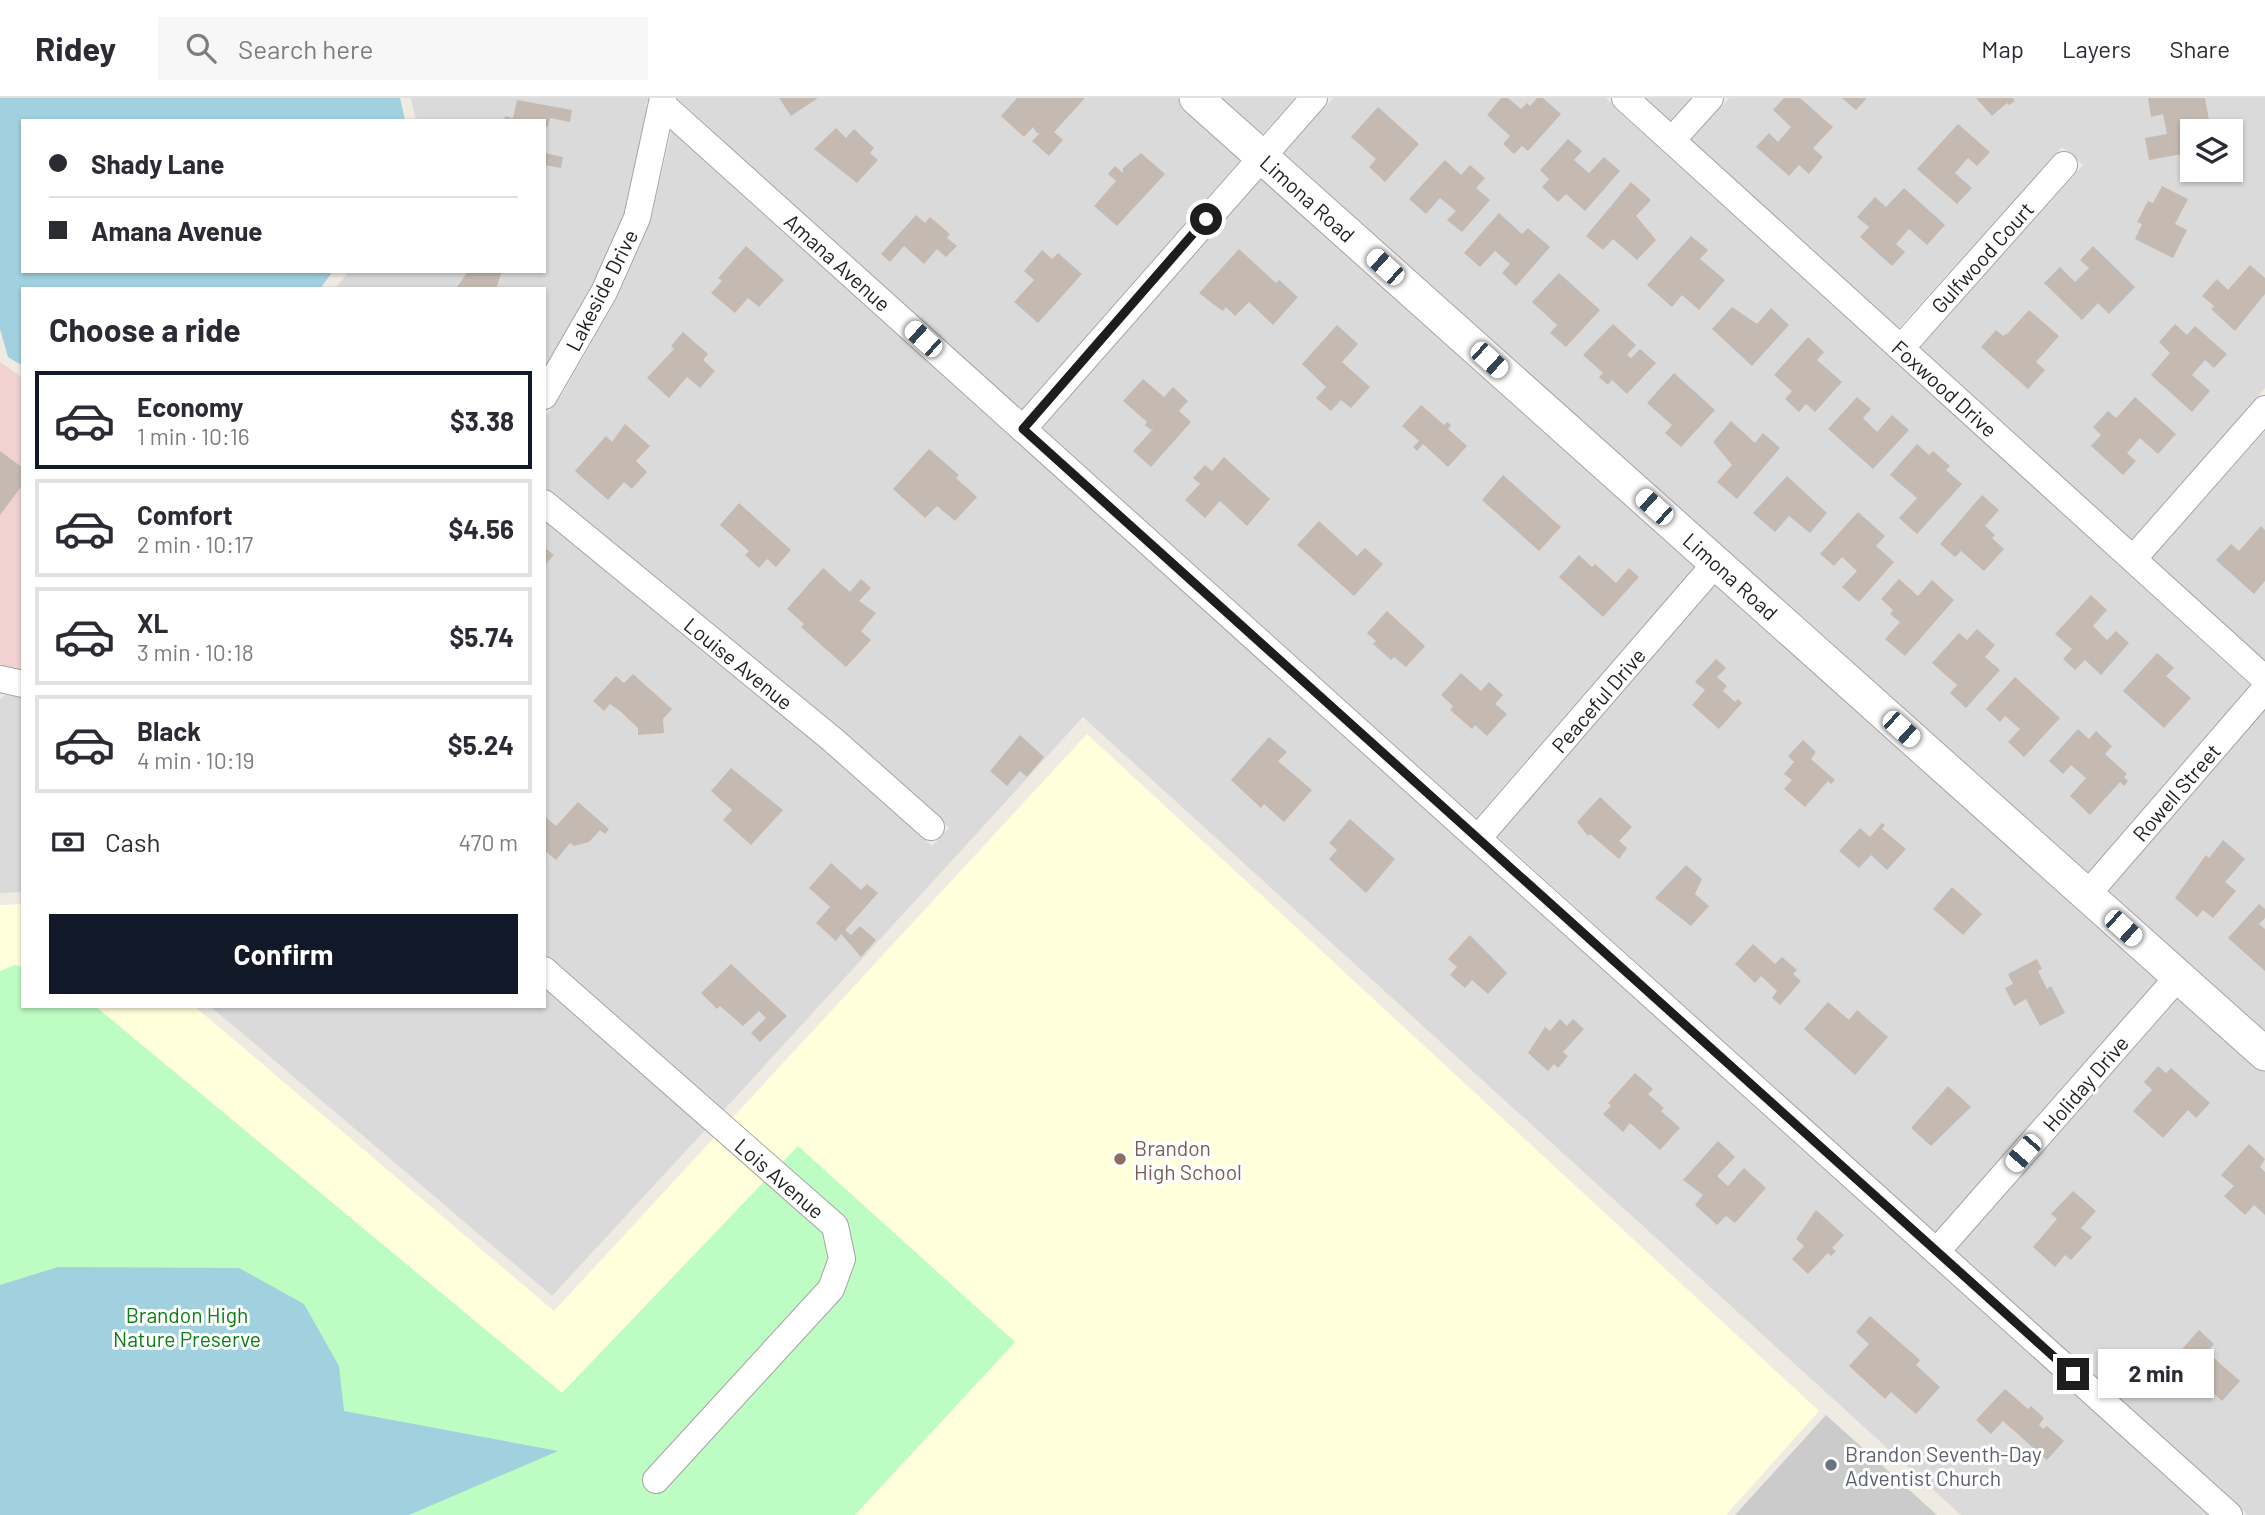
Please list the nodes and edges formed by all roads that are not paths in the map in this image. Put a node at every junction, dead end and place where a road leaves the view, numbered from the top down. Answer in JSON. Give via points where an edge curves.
{"nodes":[{"id":1,"x":1196,"y":98,"type":"edge"},
{"id":2,"x":1314,"y":98,"type":"edge"},
{"id":3,"x":1625,"y":98,"type":"edge"},
{"id":4,"x":1710,"y":98,"type":"edge"},
{"id":5,"x":663,"y":101,"type":"edge"},
{"id":6,"x":1672,"y":140,"type":"junction"},
{"id":7,"x":1261,"y":157,"type":"junction"},
{"id":8,"x":2064,"y":165,"type":"dead end"},
{"id":9,"x":1900,"y":348,"type":"junction"},
{"id":10,"x":546,"y":393,"type":"edge"},
{"id":11,"x":2265,"y":409,"type":"edge"},
{"id":12,"x":1023,"y":429,"type":"junction"},
{"id":13,"x":546,"y":505,"type":"edge"},
{"id":14,"x":2133,"y":559,"type":"junction"},
{"id":15,"x":1716,"y":562,"type":"junction"},
{"id":16,"x":0,"y":679,"type":"edge"},
{"id":17,"x":2265,"y":679,"type":"edge"},
{"id":18,"x":21,"y":684,"type":"edge"},
{"id":19,"x":2265,"y":689,"type":"edge"},
{"id":20,"x":930,"y":827,"type":"dead end"},
{"id":21,"x":1479,"y":836,"type":"junction"},
{"id":22,"x":2086,"y":896,"type":"junction"},
{"id":23,"x":546,"y":972,"type":"edge"},
{"id":24,"x":2178,"y":977,"type":"junction"},
{"id":25,"x":2265,"y":1054,"type":"edge"},
{"id":26,"x":1937,"y":1251,"type":"junction"},
{"id":27,"x":656,"y":1480,"type":"dead end"},
{"id":28,"x":2229,"y":1515,"type":"edge"}],
"edges":[{"from":1,"to":7,"type":"street","name":"Limona Road"},
{"from":2,"to":7,"type":"street"},
{"from":3,"to":6,"type":"street","name":"Foxwood Drive"},
{"from":4,"to":6,"type":"street"},
{"from":5,"to":10,"type":"street","name":"Lakeside Drive","via":[[637,218],[604,292]]},
{"from":5,"to":12,"type":"street","name":"Amana Avenue"},
{"from":6,"to":9,"type":"street","name":"Foxwood Drive"},
{"from":7,"to":12,"type":"street"},
{"from":7,"to":15,"type":"street","name":"Limona Road"},
{"from":8,"to":9,"type":"street","name":"Gulfwood Court"},
{"from":9,"to":14,"type":"street","name":"Foxwood Drive"},
{"from":11,"to":14,"type":"street"},
{"from":12,"to":21,"type":"street","name":"Amana Avenue"},
{"from":13,"to":20,"type":"street","name":"Louise Avenue","via":[[833,740]]},
{"from":14,"to":17,"type":"street","name":"Foxwood Drive"},
{"from":15,"to":21,"type":"street","name":"Peaceful Drive"},
{"from":15,"to":22,"type":"street","name":"Limona Road"},
{"from":16,"to":18,"type":"street"},
{"from":19,"to":22,"type":"street","name":"Rowell Street"},
{"from":21,"to":26,"type":"street","name":"Amana Avenue"},
{"from":22,"to":24,"type":"street","name":"Limona Road"},
{"from":23,"to":27,"type":"street","name":"Lois Avenue","via":[[835,1226],[838,1237],[842,1259],[831,1289]]},
{"from":24,"to":25,"type":"street","name":"Limona Road"},
{"from":24,"to":26,"type":"street","name":"Holiday Drive"},
{"from":26,"to":28,"type":"street","name":"Amana Avenue"}]}
